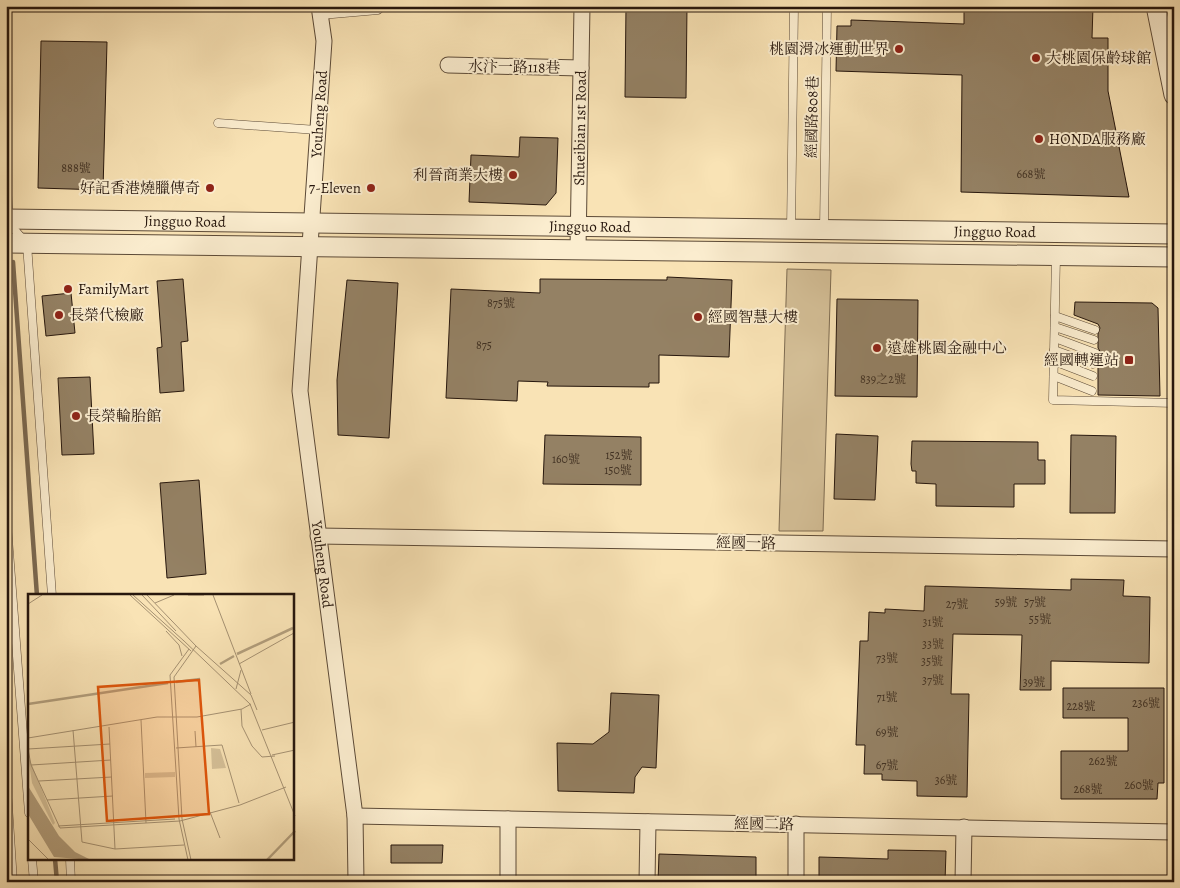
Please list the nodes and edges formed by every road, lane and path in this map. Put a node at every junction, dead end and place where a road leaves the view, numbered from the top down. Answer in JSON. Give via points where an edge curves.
{"nodes":[{"id":1,"x":383,"y":6,"type":"edge"},
{"id":2,"x":582,"y":6,"type":"edge"},
{"id":3,"x":794,"y":6,"type":"edge"},
{"id":4,"x":827,"y":6,"type":"edge"},
{"id":5,"x":1156,"y":6,"type":"edge"},
{"id":6,"x":320,"y":11,"type":"edge"},
{"id":7,"x":448,"y":66,"type":"dead end"},
{"id":8,"x":581,"y":68,"type":"junction"},
{"id":9,"x":1174,"y":95,"type":"edge"},
{"id":10,"x":218,"y":123,"type":"dead end"},
{"id":11,"x":318,"y":130,"type":"junction"},
{"id":12,"x":6,"y":220,"type":"edge"},
{"id":13,"x":312,"y":223,"type":"junction"},
{"id":14,"x":578,"y":225,"type":"junction"},
{"id":15,"x":791,"y":229,"type":"junction"},
{"id":16,"x":824,"y":229,"type":"junction"},
{"id":17,"x":1174,"y":234,"type":"edge"},
{"id":18,"x":6,"y":243,"type":"edge"},
{"id":19,"x":27,"y":244,"type":"junction"},
{"id":20,"x":309,"y":247,"type":"junction"},
{"id":21,"x":578,"y":249,"type":"junction"},
{"id":22,"x":1056,"y":256,"type":"junction"},
{"id":23,"x":1174,"y":257,"type":"edge"},
{"id":24,"x":1055,"y":316,"type":"junction"},
{"id":25,"x":1055,"y":327,"type":"junction"},
{"id":26,"x":1095,"y":330,"type":"dead end"},
{"id":27,"x":1054,"y":338,"type":"junction"},
{"id":28,"x":1094,"y":340,"type":"dead end"},
{"id":29,"x":1054,"y":350,"type":"junction"},
{"id":30,"x":1095,"y":353,"type":"dead end"},
{"id":31,"x":1054,"y":361,"type":"junction"},
{"id":32,"x":1093,"y":364,"type":"dead end"},
{"id":33,"x":1054,"y":376,"type":"junction"},
{"id":34,"x":1094,"y":376,"type":"dead end"},
{"id":35,"x":1092,"y":391,"type":"dead end"},
{"id":36,"x":1174,"y":403,"type":"edge"},
{"id":37,"x":6,"y":512,"type":"edge"},
{"id":38,"x":318,"y":536,"type":"junction"},
{"id":39,"x":1174,"y":549,"type":"edge"},
{"id":40,"x":52,"y":594,"type":"edge"},
{"id":41,"x":6,"y":774,"type":"edge"},
{"id":42,"x":28,"y":800,"type":"edge"},
{"id":43,"x":354,"y":816,"type":"junction"},
{"id":44,"x":508,"y":819,"type":"junction"},
{"id":45,"x":648,"y":822,"type":"junction"},
{"id":46,"x":796,"y":824,"type":"junction"},
{"id":47,"x":964,"y":827,"type":"junction"},
{"id":48,"x":1174,"y":832,"type":"edge"},
{"id":49,"x":32,"y":860,"type":"edge"},
{"id":50,"x":70,"y":860,"type":"edge"},
{"id":51,"x":13,"y":882,"type":"edge"},
{"id":52,"x":34,"y":882,"type":"edge"},
{"id":53,"x":72,"y":882,"type":"edge"},
{"id":54,"x":356,"y":882,"type":"edge"},
{"id":55,"x":508,"y":882,"type":"edge"},
{"id":56,"x":647,"y":882,"type":"edge"},
{"id":57,"x":796,"y":882,"type":"edge"},
{"id":58,"x":963,"y":882,"type":"edge"}],
"edges":[{"from":1,"to":6,"type":"lane","via":[[378,10]]},
{"from":2,"to":8,"type":"street","name":"Shueibian 1st Road"},
{"from":3,"to":15,"type":"lane","name":"經國路808巷"},
{"from":4,"to":16,"type":"lane","name":"經國路808巷"},
{"from":5,"to":9,"type":"street"},
{"from":6,"to":11,"type":"street","name":"Youheng Road","via":[[324,41]]},
{"from":7,"to":8,"type":"street","name":"水汴一路118巷"},
{"from":8,"to":14,"type":"street","name":"Shueibian 1st Road"},
{"from":10,"to":11,"type":"lane"},
{"from":11,"to":13,"type":"street","name":"Youheng Road"},
{"from":12,"to":13,"type":"street","name":"Jingguo Road"},
{"from":12,"to":19,"type":"lane"},
{"from":13,"to":14,"type":"street","name":"Jingguo Road"},
{"from":13,"to":20,"type":"street","name":"Youheng Road"},
{"from":14,"to":15,"type":"street","name":"Jingguo Road"},
{"from":14,"to":21,"type":"street","name":"Shueibian 1st Road"},
{"from":15,"to":16,"type":"street","name":"Jingguo Road"},
{"from":16,"to":17,"type":"street","name":"Jingguo Road"},
{"from":18,"to":19,"type":"street","name":"Jingguo Road"},
{"from":19,"to":20,"type":"street","name":"Jingguo Road"},
{"from":19,"to":40,"type":"lane"},
{"from":20,"to":21,"type":"street","name":"Jingguo Road"},
{"from":20,"to":38,"type":"street","name":"Youheng Road","via":[[300,391]]},
{"from":21,"to":22,"type":"street","name":"Jingguo Road"},
{"from":22,"to":23,"type":"street","name":"Jingguo Road"},
{"from":22,"to":24,"type":"lane"},
{"from":24,"to":25,"type":"lane"},
{"from":24,"to":26,"type":"lane"},
{"from":25,"to":27,"type":"lane"},
{"from":25,"to":28,"type":"lane"},
{"from":27,"to":29,"type":"lane"},
{"from":27,"to":30,"type":"lane"},
{"from":29,"to":31,"type":"lane"},
{"from":29,"to":32,"type":"lane"},
{"from":31,"to":33,"type":"lane"},
{"from":31,"to":34,"type":"lane"},
{"from":33,"to":35,"type":"lane"},
{"from":33,"to":36,"type":"lane","via":[[1053,400]]},
{"from":37,"to":42,"type":"lane"},
{"from":38,"to":39,"type":"street","name":"經國一路"},
{"from":38,"to":43,"type":"street","name":"Youheng Road"},
{"from":41,"to":51,"type":"lane"},
{"from":43,"to":44,"type":"street","name":"經國二路"},
{"from":43,"to":54,"type":"street","name":"Youheng Road"},
{"from":44,"to":45,"type":"street","name":"經國二路"},
{"from":44,"to":55,"type":"street"},
{"from":45,"to":46,"type":"street","name":"經國二路"},
{"from":45,"to":56,"type":"street"},
{"from":46,"to":47,"type":"street","name":"經國二路"},
{"from":46,"to":57,"type":"street"},
{"from":47,"to":48,"type":"street","name":"經國二路"},
{"from":47,"to":58,"type":"street"},
{"from":49,"to":52,"type":"lane"},
{"from":50,"to":53,"type":"lane"}]}
